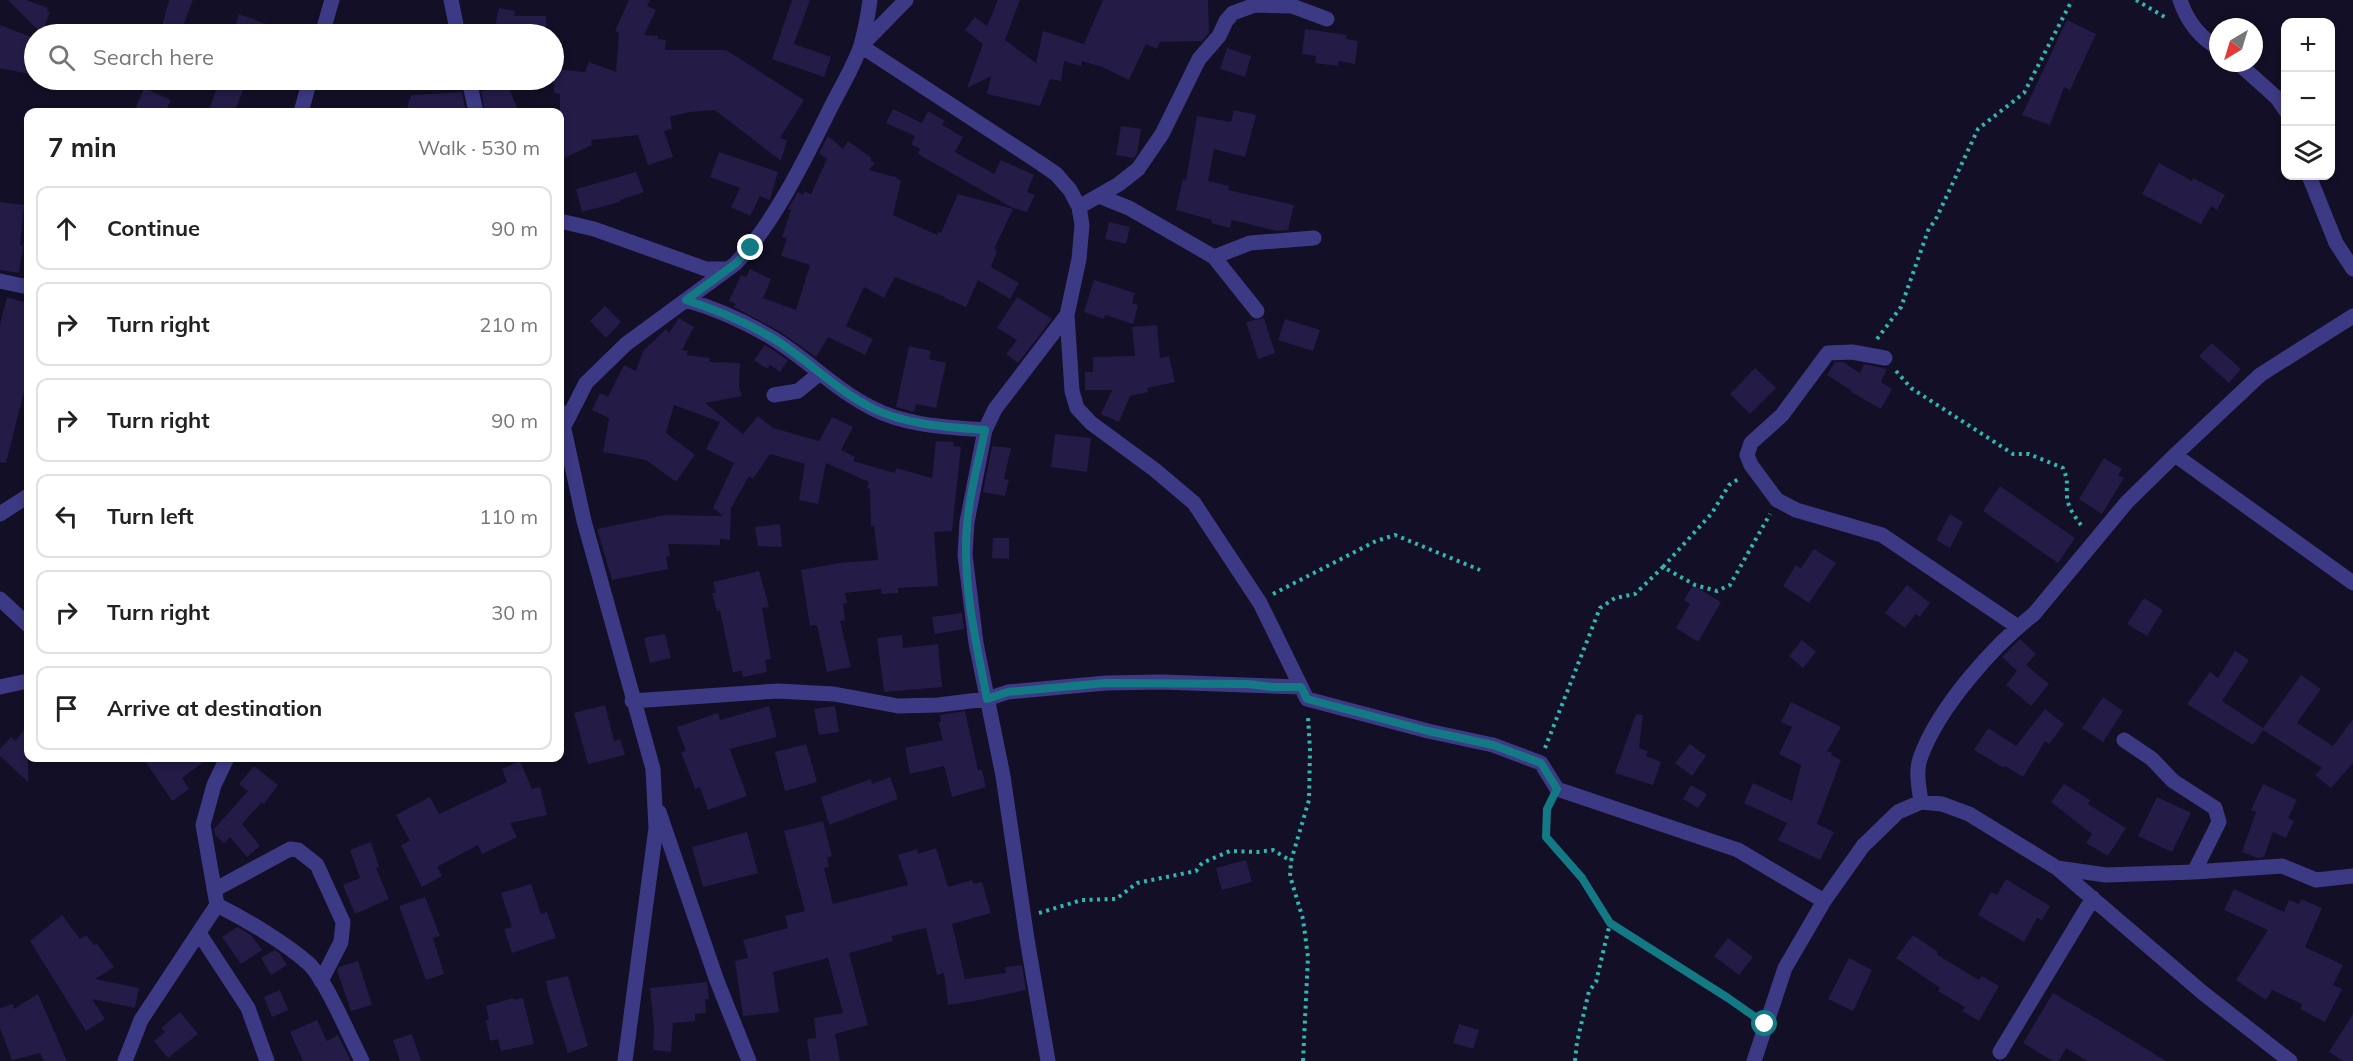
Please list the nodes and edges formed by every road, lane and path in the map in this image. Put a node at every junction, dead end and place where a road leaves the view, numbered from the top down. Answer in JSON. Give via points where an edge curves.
{"nodes":[{"id":1,"x":332,"y":0,"type":"edge"},
{"id":2,"x":451,"y":0,"type":"edge"},
{"id":3,"x":870,"y":0,"type":"edge"},
{"id":4,"x":906,"y":0,"type":"edge"},
{"id":5,"x":2072,"y":0,"type":"edge"},
{"id":6,"x":2180,"y":0,"type":"edge"},
{"id":7,"x":1327,"y":19,"type":"dead end"},
{"id":8,"x":325,"y":24,"type":"edge"},
{"id":9,"x":456,"y":24,"type":"edge"},
{"id":10,"x":2209,"y":43,"type":"edge"},
{"id":11,"x":861,"y":46,"type":"junction"},
{"id":12,"x":2248,"y":72,"type":"edge"},
{"id":13,"x":307,"y":90,"type":"edge"},
{"id":14,"x":470,"y":90,"type":"edge"},
{"id":15,"x":2281,"y":104,"type":"edge"},
{"id":16,"x":302,"y":108,"type":"edge"},
{"id":17,"x":475,"y":108,"type":"edge"},
{"id":18,"x":2311,"y":180,"type":"edge"},
{"id":19,"x":1099,"y":196,"type":"junction"},
{"id":20,"x":1079,"y":207,"type":"junction"},
{"id":21,"x":564,"y":222,"type":"edge"},
{"id":22,"x":1314,"y":238,"type":"dead end"},
{"id":23,"x":1214,"y":257,"type":"junction"},
{"id":24,"x":727,"y":269,"type":"junction"},
{"id":25,"x":2353,"y":269,"type":"edge"},
{"id":26,"x":0,"y":281,"type":"edge"},
{"id":27,"x":24,"y":286,"type":"edge"},
{"id":28,"x":686,"y":300,"type":"junction"},
{"id":29,"x":1257,"y":310,"type":"dead end"},
{"id":30,"x":1067,"y":315,"type":"junction"},
{"id":31,"x":2353,"y":316,"type":"edge"},
{"id":32,"x":1885,"y":358,"type":"junction"},
{"id":33,"x":820,"y":373,"type":"junction"},
{"id":34,"x":774,"y":395,"type":"dead end"},
{"id":35,"x":564,"y":426,"type":"joint"},
{"id":36,"x":985,"y":430,"type":"junction"},
{"id":37,"x":2175,"y":455,"type":"junction"},
{"id":38,"x":1751,"y":465,"type":"junction"},
{"id":39,"x":24,"y":499,"type":"edge"},
{"id":40,"x":1777,"y":500,"type":"junction"},
{"id":41,"x":0,"y":514,"type":"edge"},
{"id":42,"x":2092,"y":544,"type":"junction"},
{"id":43,"x":1663,"y":567,"type":"junction"},
{"id":44,"x":1480,"y":570,"type":"dead end"},
{"id":45,"x":2353,"y":583,"type":"edge"},
{"id":46,"x":0,"y":599,"type":"edge"},
{"id":47,"x":1260,"y":603,"type":"junction"},
{"id":48,"x":24,"y":621,"type":"edge"},
{"id":49,"x":2018,"y":627,"type":"junction"},
{"id":50,"x":24,"y":682,"type":"edge"},
{"id":51,"x":0,"y":687,"type":"edge"},
{"id":52,"x":1304,"y":693,"type":"junction"},
{"id":53,"x":987,"y":699,"type":"junction"},
{"id":54,"x":632,"y":701,"type":"junction"},
{"id":55,"x":2124,"y":740,"type":"dead end"},
{"id":56,"x":225,"y":762,"type":"edge"},
{"id":57,"x":1541,"y":763,"type":"junction"},
{"id":58,"x":1557,"y":789,"type":"junction"},
{"id":59,"x":1921,"y":802,"type":"junction"},
{"id":60,"x":656,"y":803,"type":"junction"},
{"id":61,"x":1292,"y":861,"type":"junction"},
{"id":62,"x":2057,"y":868,"type":"junction"},
{"id":63,"x":2194,"y":872,"type":"junction"},
{"id":64,"x":2353,"y":876,"type":"edge"},
{"id":65,"x":216,"y":888,"type":"junction"},
{"id":66,"x":2094,"y":898,"type":"junction"},
{"id":67,"x":1824,"y":901,"type":"junction"},
{"id":68,"x":217,"y":905,"type":"junction"},
{"id":69,"x":1024,"y":918,"type":"junction"},
{"id":70,"x":1610,"y":923,"type":"junction"},
{"id":71,"x":199,"y":933,"type":"junction"},
{"id":72,"x":321,"y":981,"type":"junction"},
{"id":73,"x":1765,"y":1024,"type":"junction"},
{"id":74,"x":2000,"y":1052,"type":"dead end"},
{"id":75,"x":126,"y":1061,"type":"edge"},
{"id":76,"x":267,"y":1061,"type":"edge"},
{"id":77,"x":362,"y":1061,"type":"edge"},
{"id":78,"x":625,"y":1061,"type":"edge"},
{"id":79,"x":749,"y":1061,"type":"edge"},
{"id":80,"x":1048,"y":1061,"type":"edge"},
{"id":81,"x":1303,"y":1061,"type":"edge"},
{"id":82,"x":1575,"y":1061,"type":"edge"},
{"id":83,"x":1754,"y":1061,"type":"edge"},
{"id":84,"x":2290,"y":1061,"type":"edge"}],
"edges":[{"from":1,"to":8,"type":"street"},
{"from":2,"to":9,"type":"street"},
{"from":3,"to":11,"type":"street"},
{"from":4,"to":11,"type":"street"},
{"from":5,"to":32,"type":"path","via":[[2024,93],[1978,129],[1929,228],[1901,307],[1876,338]]},
{"from":6,"to":10,"type":"street","via":[[2184,13]]},
{"from":7,"to":19,"type":"street","via":[[1292,6],[1255,5],[1233,13],[1199,59],[1162,134],[1138,169]]},
{"from":11,"to":20,"type":"street","via":[[1056,174]]},
{"from":11,"to":24,"type":"street","via":[[816,138],[767,224],[751,248]]},
{"from":12,"to":15,"type":"street"},
{"from":13,"to":16,"type":"street"},
{"from":14,"to":17,"type":"street"},
{"from":18,"to":25,"type":"street","via":[[2336,243]]},
{"from":19,"to":20,"type":"street"},
{"from":19,"to":23,"type":"street","via":[[1129,208]]},
{"from":20,"to":30,"type":"street","via":[[1079,259]]},
{"from":21,"to":24,"type":"street","via":[[706,269]]},
{"from":22,"to":23,"type":"street","via":[[1250,243]]},
{"from":23,"to":29,"type":"street"},
{"from":24,"to":28,"type":"street"},
{"from":26,"to":27,"type":"street"},
{"from":28,"to":33,"type":"street","via":[[719,310],[775,340]]},
{"from":28,"to":35,"type":"street","via":[[626,344],[586,384]]},
{"from":30,"to":36,"type":"street","via":[[995,409]]},
{"from":30,"to":47,"type":"street","via":[[1072,391],[1077,408],[1194,503]]},
{"from":31,"to":37,"type":"street","via":[[2260,375]]},
{"from":32,"to":38,"type":"street","via":[[1852,352],[1828,353],[1782,415],[1751,443],[1747,455]]},
{"from":32,"to":42,"type":"path","via":[[1911,388],[2013,454],[2029,454],[2063,468],[2069,480],[2070,509]]},
{"from":33,"to":34,"type":"street","via":[[798,391]]},
{"from":33,"to":36,"type":"street","via":[[873,409],[934,426]]},
{"from":35,"to":54,"type":"street","via":[[584,520]]},
{"from":36,"to":53,"type":"street","via":[[967,522],[965,555]]},
{"from":37,"to":42,"type":"street","via":[[2127,502]]},
{"from":37,"to":45,"type":"street"},
{"from":38,"to":40,"type":"street"},
{"from":38,"to":43,"type":"path","via":[[1749,472],[1729,485],[1712,513]]},
{"from":39,"to":41,"type":"street"},
{"from":40,"to":43,"type":"path","via":[[1730,585],[1718,591],[1695,585]]},
{"from":40,"to":49,"type":"street","via":[[1796,510],[1882,535]]},
{"from":42,"to":49,"type":"street","via":[[2034,614]]},
{"from":43,"to":57,"type":"path","via":[[1635,594],[1615,598],[1600,608]]},
{"from":44,"to":47,"type":"path","via":[[1395,535]]},
{"from":46,"to":48,"type":"street"},
{"from":47,"to":52,"type":"street"},
{"from":49,"to":59,"type":"street","via":[[1945,710],[1920,757],[1917,773]]},
{"from":50,"to":51,"type":"street"},
{"from":52,"to":53,"type":"street","via":[[1248,684],[1106,683],[1008,692]]},
{"from":52,"to":57,"type":"street","via":[[1428,731],[1493,745]]},
{"from":52,"to":61,"type":"path","via":[[1310,750],[1309,800]]},
{"from":53,"to":54,"type":"street","via":[[898,706],[834,694],[778,691]]},
{"from":53,"to":69,"type":"street"},
{"from":54,"to":60,"type":"street","via":[[653,769]]},
{"from":55,"to":63,"type":"street","via":[[2152,759],[2173,781],[2215,808],[2219,822]]},
{"from":56,"to":65,"type":"street","via":[[203,825]]},
{"from":57,"to":58,"type":"street"},
{"from":58,"to":67,"type":"street","via":[[1738,850]]},
{"from":58,"to":70,"type":"path","via":[[1547,809],[1546,837],[1582,878]]},
{"from":59,"to":62,"type":"street","via":[[1942,804],[1969,814]]},
{"from":59,"to":67,"type":"street","via":[[1898,812],[1863,846]]},
{"from":60,"to":78,"type":"street"},
{"from":60,"to":79,"type":"street"},
{"from":61,"to":69,"type":"path","via":[[1272,850],[1230,851],[1202,863],[1196,872],[1137,883],[1116,899],[1082,900]]},
{"from":61,"to":81,"type":"path","via":[[1290,876],[1303,920],[1308,957]]},
{"from":62,"to":63,"type":"street","via":[[2106,875]]},
{"from":62,"to":66,"type":"street"},
{"from":63,"to":64,"type":"street","via":[[2282,866],[2316,879]]},
{"from":65,"to":68,"type":"street"},
{"from":65,"to":72,"type":"street","via":[[290,849],[306,854],[317,865],[343,922],[341,942]]},
{"from":66,"to":74,"type":"street"},
{"from":66,"to":84,"type":"street","via":[[2203,993]]},
{"from":67,"to":73,"type":"street","via":[[1785,968]]},
{"from":68,"to":71,"type":"street"},
{"from":68,"to":72,"type":"street","via":[[245,919],[309,964]]},
{"from":69,"to":80,"type":"street"},
{"from":70,"to":73,"type":"path"},
{"from":70,"to":82,"type":"path","via":[[1596,982],[1589,991]]},
{"from":71,"to":75,"type":"street","via":[[141,1020]]},
{"from":71,"to":76,"type":"street","via":[[248,1008]]},
{"from":72,"to":77,"type":"street"},
{"from":73,"to":83,"type":"street"}]}
